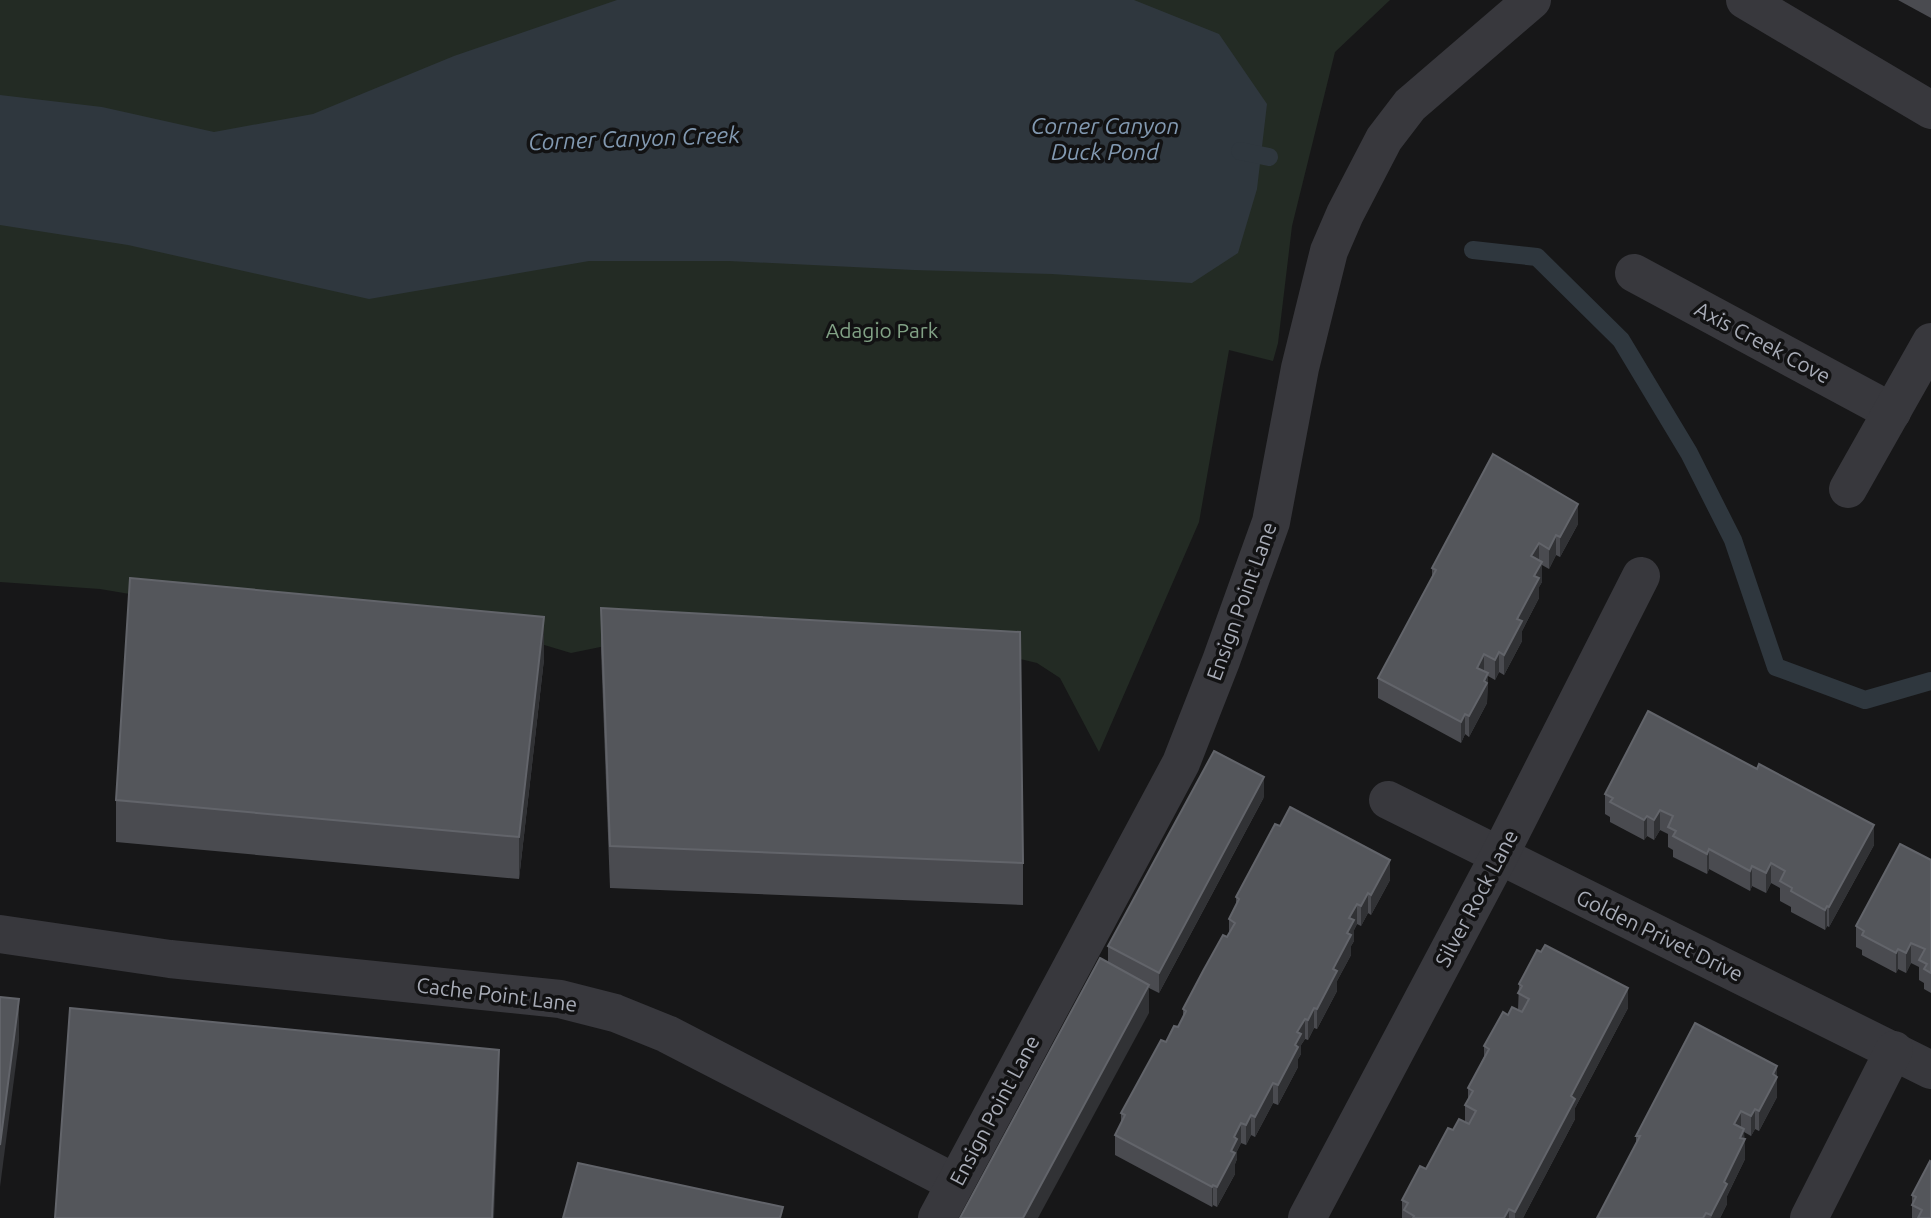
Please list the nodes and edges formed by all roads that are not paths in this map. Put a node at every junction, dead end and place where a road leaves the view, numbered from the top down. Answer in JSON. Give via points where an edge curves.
{"nodes":[{"id":1,"x":1532,"y":0,"type":"edge"},
{"id":2,"x":1745,"y":0,"type":"edge"},
{"id":3,"x":1931,"y":110,"type":"edge"},
{"id":4,"x":1634,"y":273,"type":"dead end"},
{"id":5,"x":1931,"y":342,"type":"edge"},
{"id":6,"x":1892,"y":412,"type":"junction"},
{"id":7,"x":1848,"y":489,"type":"dead end"},
{"id":8,"x":1641,"y":576,"type":"dead end"},
{"id":9,"x":1388,"y":800,"type":"dead end"},
{"id":10,"x":1499,"y":856,"type":"junction"},
{"id":11,"x":0,"y":934,"type":"edge"},
{"id":12,"x":1894,"y":1050,"type":"junction"},
{"id":13,"x":1931,"y":1070,"type":"edge"},
{"id":14,"x":955,"y":1183,"type":"junction"},
{"id":15,"x":937,"y":1218,"type":"edge"},
{"id":16,"x":1307,"y":1218,"type":"edge"},
{"id":17,"x":1809,"y":1218,"type":"edge"}],
"edges":[{"from":1,"to":14,"type":"street","name":"Ensign Point Lane","via":[[1410,105],[1384,139],[1345,214],[1329,251],[1300,368],[1271,522],[1181,763]]},
{"from":2,"to":3,"type":"street"},
{"from":4,"to":6,"type":"street","name":"Axis Creek Cove"},
{"from":5,"to":6,"type":"street"},
{"from":6,"to":7,"type":"street"},
{"from":8,"to":10,"type":"street","name":"Silver Rock Lane"},
{"from":9,"to":10,"type":"street","name":"Golden Privet Drive"},
{"from":10,"to":12,"type":"street","name":"Golden Privet Drive"},
{"from":10,"to":16,"type":"street","name":"Silver Rock Lane"},
{"from":11,"to":14,"type":"street","name":"Cache Point Lane","via":[[170,959],[582,1004],[667,1034]]},
{"from":12,"to":13,"type":"street","name":"Golden Privet Drive"},
{"from":12,"to":17,"type":"street"},
{"from":14,"to":15,"type":"street","name":"Ensign Point Lane"}]}
